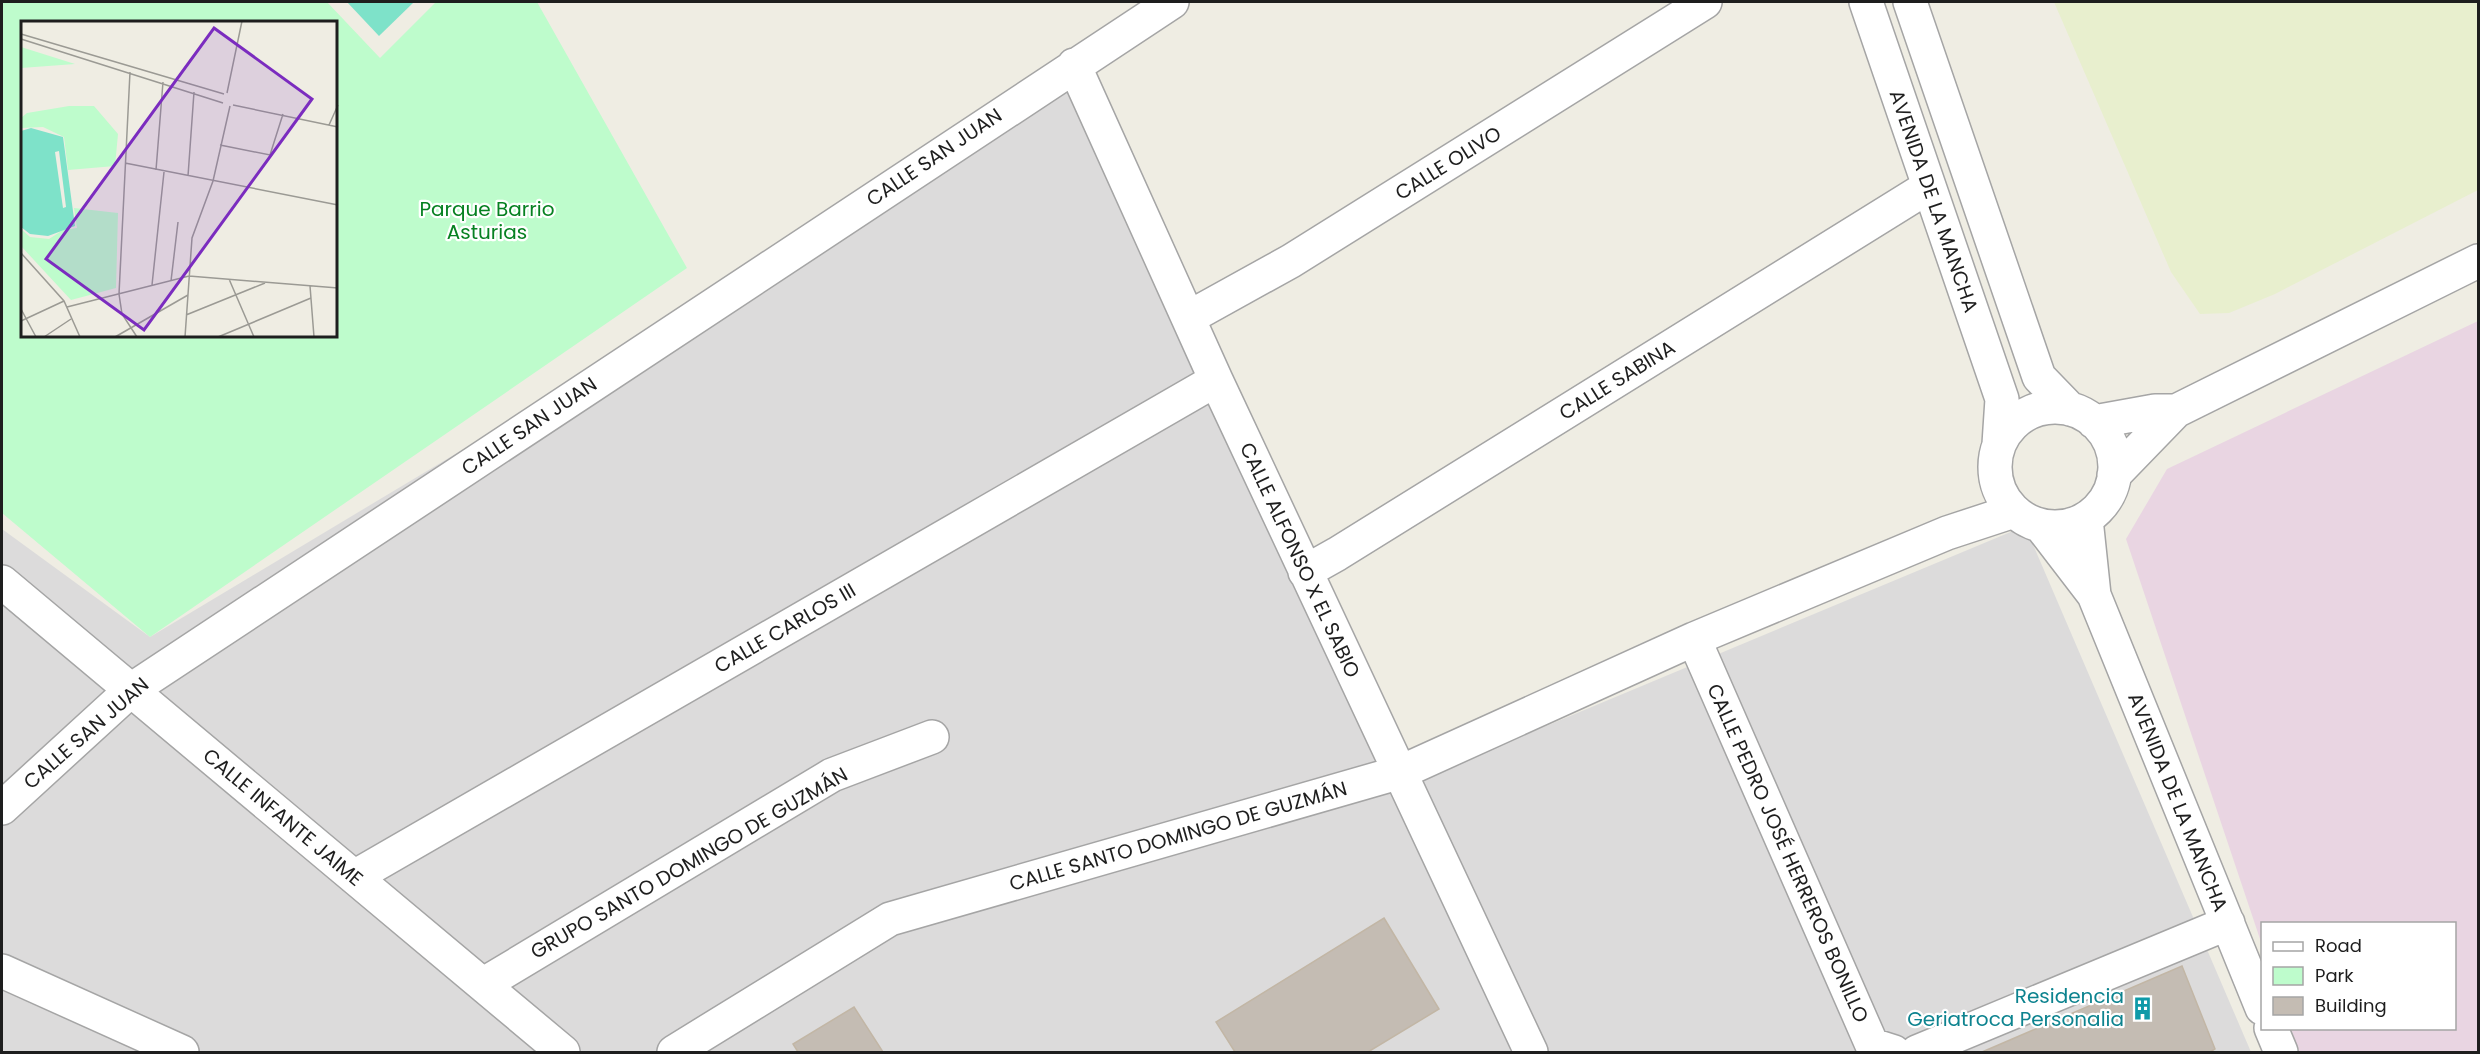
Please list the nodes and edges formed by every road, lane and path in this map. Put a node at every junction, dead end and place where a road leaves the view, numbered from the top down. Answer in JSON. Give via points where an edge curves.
{"nodes":[{"id":1,"x":1172,"y":2,"type":"edge"},
{"id":2,"x":1705,"y":2,"type":"edge"},
{"id":3,"x":1866,"y":2,"type":"edge"},
{"id":4,"x":1910,"y":2,"type":"edge"},
{"id":5,"x":1074,"y":65,"type":"junction"},
{"id":6,"x":1928,"y":187,"type":"junction"},
{"id":7,"x":2478,"y":261,"type":"edge"},
{"id":8,"x":1188,"y":318,"type":"junction"},
{"id":9,"x":1216,"y":380,"type":"junction"},
{"id":10,"x":2176,"y":411,"type":"junction"},
{"id":11,"x":2082,"y":415,"type":"junction"},
{"id":12,"x":1999,"y":444,"type":"junction"},
{"id":13,"x":2114,"y":475,"type":"junction"},
{"id":14,"x":1997,"y":482,"type":"junction"},
{"id":15,"x":2027,"y":518,"type":"junction"},
{"id":16,"x":2086,"y":519,"type":"junction"},
{"id":17,"x":1947,"y":533,"type":"junction"},
{"id":18,"x":1305,"y":572,"type":"junction"},
{"id":19,"x":2,"y":582,"type":"edge"},
{"id":20,"x":2094,"y":595,"type":"junction"},
{"id":21,"x":1694,"y":639,"type":"junction"},
{"id":22,"x":131,"y":690,"type":"junction"},
{"id":23,"x":932,"y":736,"type":"dead end"},
{"id":24,"x":1401,"y":772,"type":"junction"},
{"id":25,"x":2,"y":808,"type":"edge"},
{"id":26,"x":354,"y":877,"type":"junction"},
{"id":27,"x":2228,"y":923,"type":"junction"},
{"id":28,"x":2,"y":971,"type":"edge"},
{"id":29,"x":484,"y":984,"type":"junction"},
{"id":30,"x":2261,"y":1006,"type":"edge"},
{"id":31,"x":2271,"y":1030,"type":"edge"},
{"id":32,"x":182,"y":1053,"type":"edge"},
{"id":33,"x":563,"y":1053,"type":"edge"},
{"id":34,"x":674,"y":1053,"type":"edge"},
{"id":35,"x":1531,"y":1053,"type":"edge"},
{"id":36,"x":1894,"y":1053,"type":"edge"},
{"id":37,"x":1917,"y":1053,"type":"edge"},
{"id":38,"x":2281,"y":1053,"type":"edge"}],
"edges":[{"from":1,"to":5,"type":"street","name":"CALLE SAN JUAN"},
{"from":2,"to":8,"type":"street","name":"CALLE OLIVO","via":[[1291,261]]},
{"from":3,"to":6,"type":"street","name":"AVENIDA DE LA MANCHA"},
{"from":4,"to":11,"type":"street","via":[[2039,377]]},
{"from":5,"to":8,"type":"street","name":"CALLE ALFONSO X EL SABIO"},
{"from":5,"to":22,"type":"street","name":"CALLE SAN JUAN"},
{"from":6,"to":12,"type":"street","name":"AVENIDA DE LA MANCHA","via":[[2002,399]]},
{"from":6,"to":18,"type":"street","name":"CALLE SABINA"},
{"from":7,"to":10,"type":"street"},
{"from":8,"to":9,"type":"street","name":"CALLE ALFONSO X EL SABIO"},
{"from":9,"to":18,"type":"street","name":"CALLE ALFONSO X EL SABIO"},
{"from":9,"to":26,"type":"street","name":"CALLE CARLOS III"},
{"from":10,"to":11,"type":"street"},
{"from":10,"to":13,"type":"street"},
{"from":11,"to":12,"type":"street","via":[[2053,407],[2036,410],[2014,423]]},
{"from":11,"to":13,"type":"street","via":[[2107,437]]},
{"from":12,"to":14,"type":"street"},
{"from":13,"to":16,"type":"street","via":[[2104,500]]},
{"from":14,"to":15,"type":"street","via":[[2003,498]]},
{"from":14,"to":17,"type":"street"},
{"from":15,"to":16,"type":"street","via":[[2071,525]]},
{"from":15,"to":17,"type":"street","name":"CALLE SANTO DOMINGO DE GUZMÁN"},
{"from":15,"to":20,"type":"street","name":"AVENIDA DE LA MANCHA"},
{"from":16,"to":20,"type":"street","name":"AVENIDA DE LA MANCHA"},
{"from":17,"to":21,"type":"street","name":"CALLE SANTO DOMINGO DE GUZMÁN"},
{"from":18,"to":24,"type":"street","name":"CALLE ALFONSO X EL SABIO"},
{"from":19,"to":22,"type":"street","name":"CALLE INFANTE JAIME"},
{"from":20,"to":27,"type":"street","name":"AVENIDA DE LA MANCHA"},
{"from":21,"to":24,"type":"street","name":"CALLE SANTO DOMINGO DE GUZMÁN"},
{"from":21,"to":36,"type":"street","name":"CALLE PEDRO JOSÉ HERREROS BONILLO","via":[[1872,1045]]},
{"from":22,"to":25,"type":"street","name":"CALLE SAN JUAN"},
{"from":22,"to":26,"type":"street","name":"CALLE INFANTE JAIME"},
{"from":23,"to":29,"type":"street","name":"GRUPO SANTO DOMINGO DE GUZMÁN","via":[[832,775]]},
{"from":24,"to":34,"type":"street","name":"CALLE SANTO DOMINGO DE GUZMÁN","via":[[890,918]]},
{"from":24,"to":35,"type":"street","name":"CALLE ALFONSO X EL SABIO"},
{"from":26,"to":29,"type":"street","name":"CALLE INFANTE JAIME"},
{"from":27,"to":30,"type":"street","name":"AVENIDA DE LA MANCHA"},
{"from":27,"to":37,"type":"street"},
{"from":28,"to":32,"type":"street"},
{"from":29,"to":33,"type":"street","name":"CALLE INFANTE JAIME"},
{"from":31,"to":38,"type":"street"}]}
